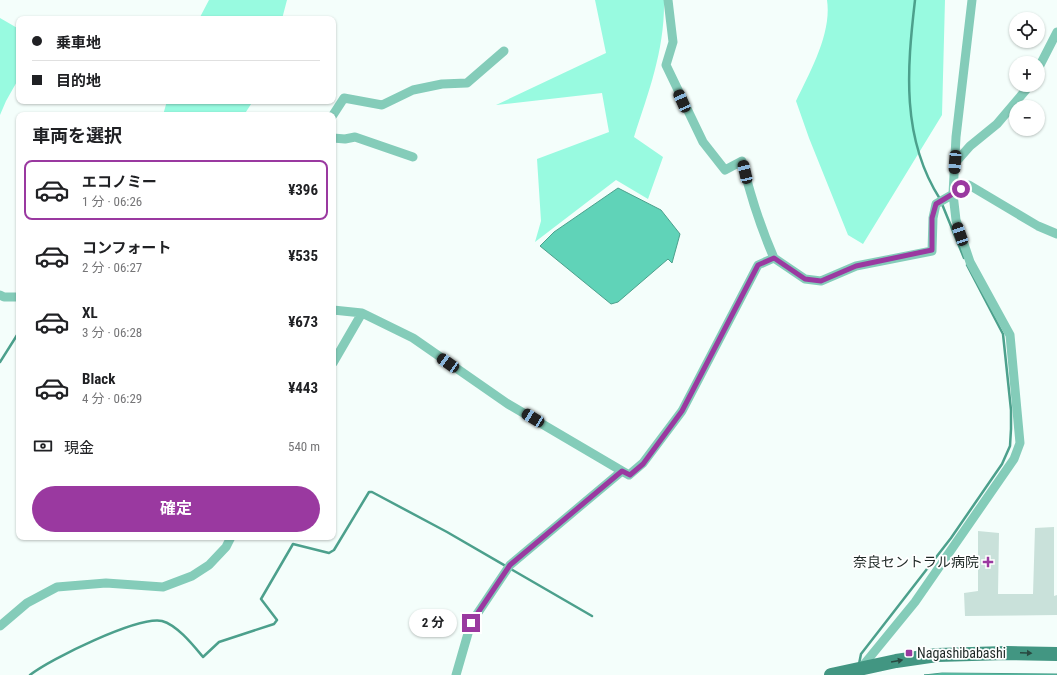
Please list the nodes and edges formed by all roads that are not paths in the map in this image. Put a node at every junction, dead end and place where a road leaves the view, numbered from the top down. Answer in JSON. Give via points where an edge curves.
{"nodes":[{"id":1,"x":668,"y":0,"type":"edge"},
{"id":2,"x":972,"y":0,"type":"edge"},
{"id":3,"x":1057,"y":32,"type":"edge"},
{"id":4,"x":504,"y":52,"type":"dead end"},
{"id":5,"x":1045,"y":56,"type":"edge"},
{"id":6,"x":1024,"y":92,"type":"edge"},
{"id":7,"x":335,"y":112,"type":"edge"},
{"id":8,"x":336,"y":138,"type":"edge"},
{"id":9,"x":413,"y":157,"type":"dead end"},
{"id":10,"x":955,"y":162,"type":"junction"},
{"id":11,"x":953,"y":194,"type":"junction"},
{"id":12,"x":1057,"y":234,"type":"edge"},
{"id":13,"x":774,"y":258,"type":"junction"},
{"id":14,"x":0,"y":295,"type":"edge"},
{"id":15,"x":16,"y":297,"type":"edge"},
{"id":16,"x":336,"y":310,"type":"edge"},
{"id":17,"x":362,"y":313,"type":"junction"},
{"id":18,"x":336,"y":357,"type":"edge"},
{"id":19,"x":622,"y":471,"type":"junction"},
{"id":20,"x":229,"y":540,"type":"edge"},
{"id":21,"x":0,"y":626,"type":"edge"},
{"id":22,"x":1057,"y":654,"type":"edge"},
{"id":23,"x":861,"y":668,"type":"junction"},
{"id":24,"x":456,"y":675,"type":"edge"},
{"id":25,"x":833,"y":675,"type":"edge"}],
"edges":[{"from":1,"to":13,"type":"street","via":[[673,42],[666,65],[703,142],[725,170],[742,161],[760,223]]},
{"from":2,"to":10,"type":"street"},
{"from":3,"to":5,"type":"street"},
{"from":4,"to":7,"type":"street","via":[[466,82],[412,90],[382,105],[344,98]]},
{"from":6,"to":10,"type":"street","via":[[997,124]]},
{"from":8,"to":9,"type":"street","via":[[355,137]]},
{"from":10,"to":11,"type":"street"},
{"from":11,"to":12,"type":"street","via":[[969,185],[1038,226]]},
{"from":11,"to":13,"type":"street","via":[[936,204],[932,218],[932,250],[856,266],[821,281],[805,279]]},
{"from":11,"to":23,"type":"street","via":[[956,220],[970,262],[1010,335],[1020,443],[1014,459],[915,602]]},
{"from":13,"to":19,"type":"street","via":[[758,265],[682,411],[643,464],[630,475]]},
{"from":14,"to":15,"type":"street"},
{"from":16,"to":17,"type":"street"},
{"from":17,"to":18,"type":"street"},
{"from":17,"to":19,"type":"street","via":[[413,338],[508,404]]},
{"from":19,"to":24,"type":"street","via":[[510,565],[471,623]]},
{"from":20,"to":21,"type":"street","via":[[209,565],[192,576],[163,588],[106,583],[57,587],[27,603]]},
{"from":23,"to":22,"type":"main road","one_way":true,"via":[[937,655]]},
{"from":23,"to":25,"type":"main road"}]}
